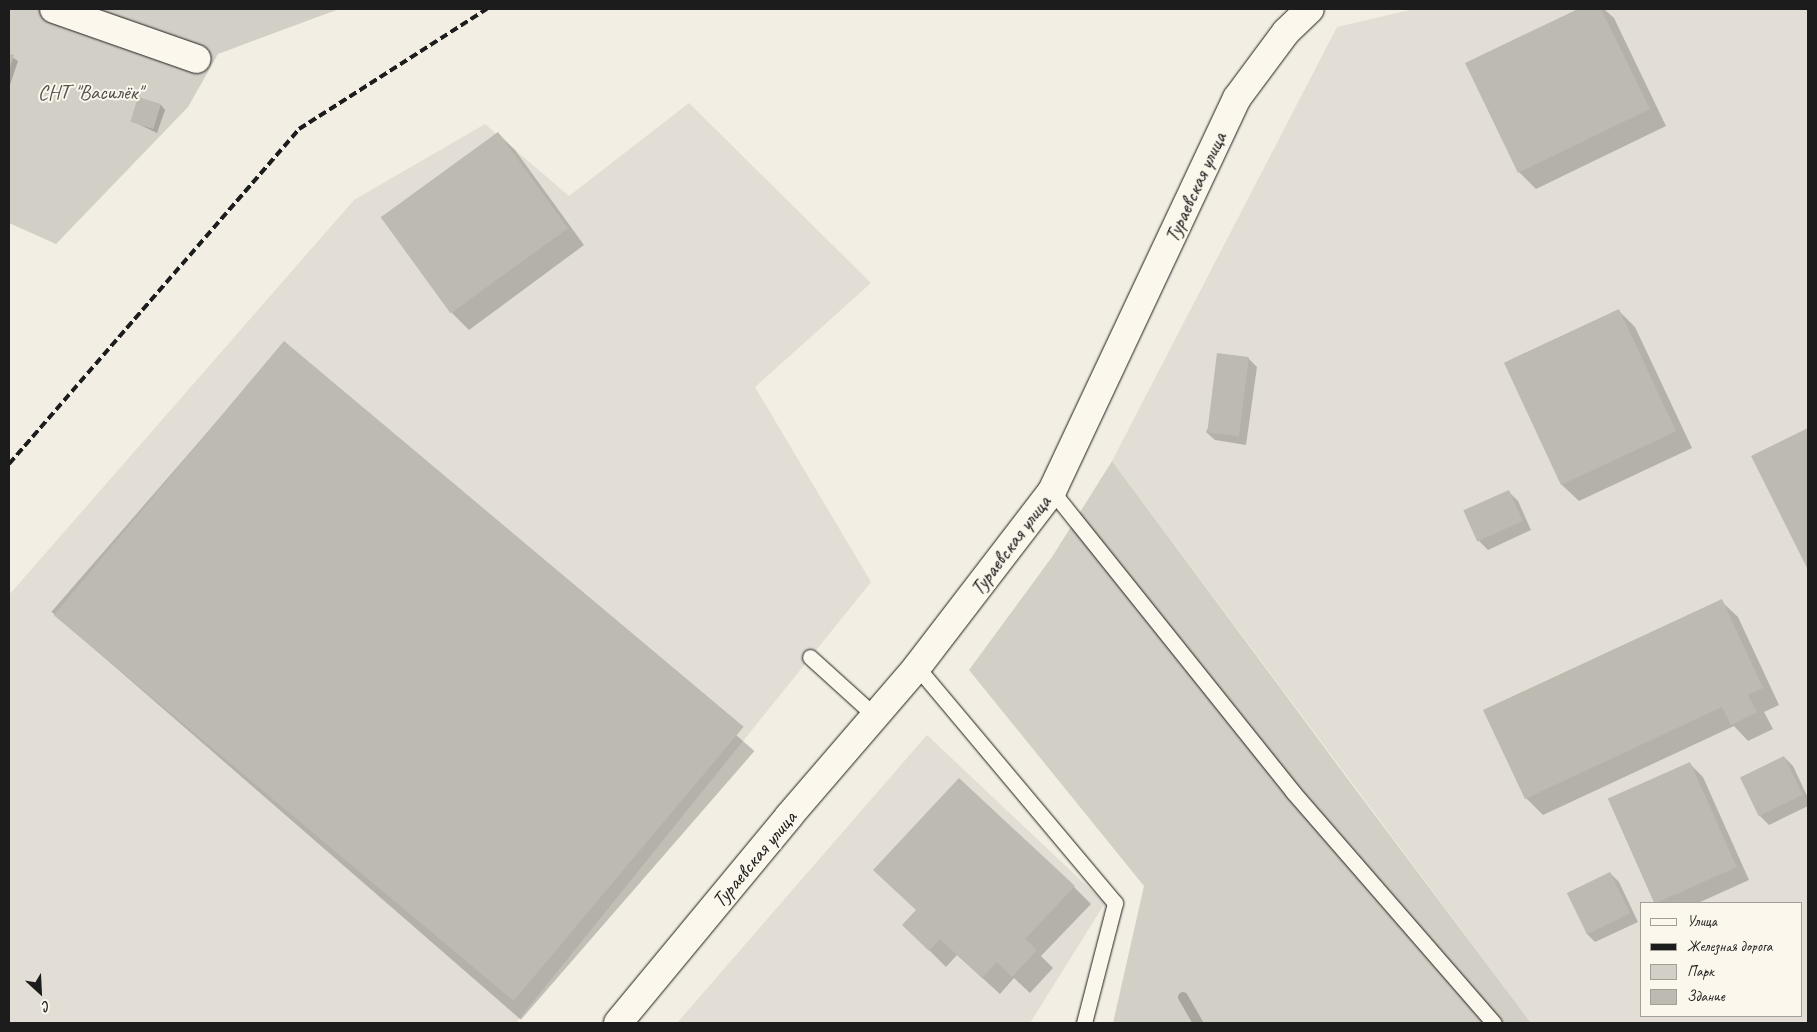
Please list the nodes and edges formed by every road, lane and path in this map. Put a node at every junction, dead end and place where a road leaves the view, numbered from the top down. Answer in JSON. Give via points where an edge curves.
{"nodes":[{"id":1,"x":54,"y":9,"type":"edge"},
{"id":2,"x":1310,"y":9,"type":"edge"},
{"id":3,"x":197,"y":59,"type":"dead end"},
{"id":4,"x":1052,"y":491,"type":"junction"},
{"id":5,"x":810,"y":657,"type":"dead end"},
{"id":6,"x":917,"y":667,"type":"junction"},
{"id":7,"x":875,"y":716,"type":"junction"},
{"id":8,"x":618,"y":1023,"type":"edge"},
{"id":9,"x":1084,"y":1023,"type":"edge"},
{"id":10,"x":1494,"y":1023,"type":"edge"}],
"edges":[{"from":1,"to":3,"type":"main road"},
{"from":2,"to":4,"type":"main road","name":"Тураевская улица","via":[[1286,32],[1237,98]]},
{"from":4,"to":6,"type":"main road","name":"Тураевская улица"},
{"from":4,"to":10,"type":"lane","via":[[1293,792]]},
{"from":5,"to":7,"type":"lane"},
{"from":6,"to":7,"type":"main road","name":"Тураевская улица"},
{"from":6,"to":9,"type":"lane","via":[[1115,903]]},
{"from":7,"to":8,"type":"main road","name":"Тураевская улица"}]}
